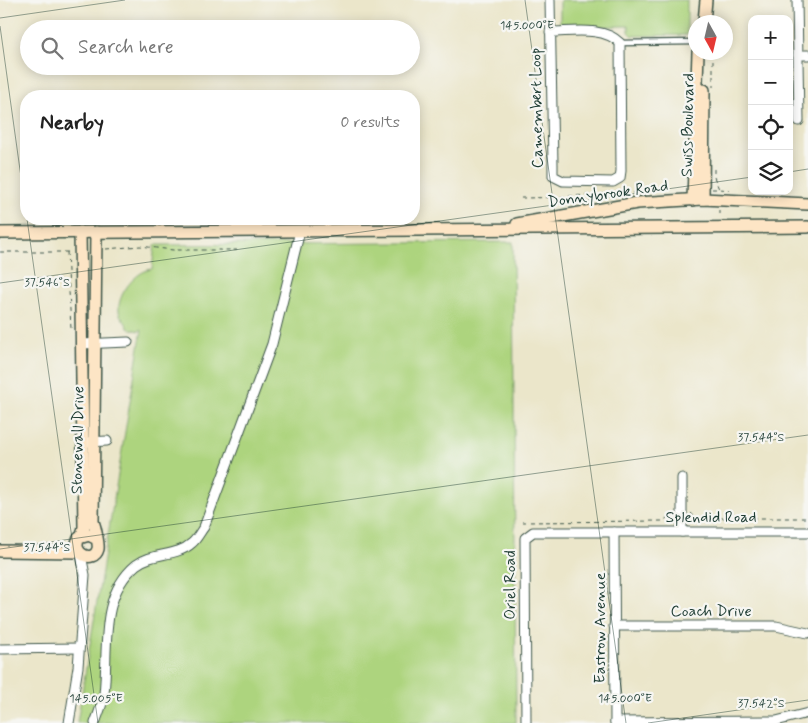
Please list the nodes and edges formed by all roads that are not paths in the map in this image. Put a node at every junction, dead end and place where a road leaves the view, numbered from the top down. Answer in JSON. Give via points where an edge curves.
{"nodes":[{"id":1,"x":550,"y":0,"type":"edge"},
{"id":2,"x":698,"y":0,"type":"edge"},
{"id":3,"x":706,"y":0,"type":"edge"},
{"id":4,"x":797,"y":0,"type":"edge"},
{"id":5,"x":698,"y":15,"type":"edge"},
{"id":6,"x":705,"y":15,"type":"edge"},
{"id":7,"x":550,"y":32,"type":"junction"},
{"id":8,"x":688,"y":42,"type":"edge"},
{"id":9,"x":620,"y":43,"type":"junction"},
{"id":10,"x":798,"y":55,"type":"junction"},
{"id":11,"x":808,"y":55,"type":"edge"},
{"id":12,"x":698,"y":60,"type":"edge"},
{"id":13,"x":704,"y":60,"type":"edge"},
{"id":14,"x":799,"y":121,"type":"dead end"},
{"id":15,"x":700,"y":196,"type":"junction"},
{"id":16,"x":808,"y":204,"type":"edge"},
{"id":17,"x":808,"y":227,"type":"edge"},
{"id":18,"x":473,"y":230,"type":"junction"},
{"id":19,"x":300,"y":231,"type":"junction"},
{"id":20,"x":80,"y":232,"type":"junction"},
{"id":21,"x":96,"y":232,"type":"junction"},
{"id":22,"x":0,"y":233,"type":"edge"},
{"id":23,"x":128,"y":342,"type":"dead end"},
{"id":24,"x":95,"y":343,"type":"junction"},
{"id":25,"x":81,"y":344,"type":"junction"},
{"id":26,"x":107,"y":441,"type":"dead end"},
{"id":27,"x":83,"y":442,"type":"junction"},
{"id":28,"x":95,"y":442,"type":"junction"},
{"id":29,"x":682,"y":478,"type":"dead end"},
{"id":30,"x":614,"y":532,"type":"junction"},
{"id":31,"x":682,"y":532,"type":"junction"},
{"id":32,"x":808,"y":532,"type":"edge"},
{"id":33,"x":96,"y":538,"type":"junction"},
{"id":34,"x":0,"y":545,"type":"edge"},
{"id":35,"x":80,"y":546,"type":"junction"},
{"id":36,"x":0,"y":551,"type":"edge"},
{"id":37,"x":95,"y":554,"type":"junction"},
{"id":38,"x":85,"y":575,"type":"junction"},
{"id":39,"x":614,"y":626,"type":"junction"},
{"id":40,"x":808,"y":632,"type":"edge"},
{"id":41,"x":79,"y":648,"type":"junction"},
{"id":42,"x":0,"y":649,"type":"edge"},
{"id":43,"x":808,"y":714,"type":"edge"},
{"id":44,"x":615,"y":722,"type":"edge"},
{"id":45,"x":70,"y":723,"type":"edge"},
{"id":46,"x":95,"y":723,"type":"edge"},
{"id":47,"x":526,"y":723,"type":"edge"}],
"edges":[{"from":1,"to":7,"type":"street","name":"Camembert Loop"},
{"from":2,"to":5,"type":"street"},
{"from":3,"to":6,"type":"street"},
{"from":4,"to":10,"type":"street"},
{"from":7,"to":9,"type":"street","name":"Camembert Loop","via":[[604,33]]},
{"from":7,"to":9,"type":"street","name":"Camembert Loop","via":[[553,176],[563,181],[613,182],[620,178]]},
{"from":8,"to":9,"type":"lane"},
{"from":10,"to":11,"type":"street"},
{"from":10,"to":14,"type":"street"},
{"from":12,"to":15,"type":"street","name":"Swiss Boulevard"},
{"from":13,"to":15,"type":"street","name":"Swiss Boulevard"},
{"from":15,"to":16,"type":"street","name":"Donnybrook Road"},
{"from":15,"to":18,"type":"street","name":"Donnybrook Road"},
{"from":17,"to":18,"type":"street","name":"Donnybrook Road"},
{"from":18,"to":19,"type":"street","name":"Donnybrook Road"},
{"from":19,"to":21,"type":"street","name":"Donnybrook Road"},
{"from":19,"to":46,"type":"street","via":[[272,344],[204,527],[193,543],[180,551],[153,557],[137,565],[119,586],[106,623],[104,696]]},
{"from":20,"to":21,"type":"street","name":"Donnybrook Road"},
{"from":20,"to":22,"type":"street","name":"Donnybrook Road"},
{"from":20,"to":25,"type":"street","name":"Stonewall Drive"},
{"from":21,"to":24,"type":"street","name":"Stonewall Drive"},
{"from":23,"to":24,"type":"street"},
{"from":24,"to":25,"type":"street"},
{"from":24,"to":28,"type":"street","name":"Stonewall Drive"},
{"from":25,"to":27,"type":"street","name":"Stonewall Drive"},
{"from":26,"to":28,"type":"street"},
{"from":27,"to":28,"type":"street"},
{"from":27,"to":35,"type":"street","name":"Stonewall Drive","via":[[84,527]]},
{"from":28,"to":33,"type":"street","name":"Stonewall Drive"},
{"from":29,"to":31,"type":"street"},
{"from":30,"to":31,"type":"street","name":"Splendid Road"},
{"from":30,"to":39,"type":"street","name":"Eastrow Avenue"},
{"from":30,"to":47,"type":"street","name":"Oriel Road","via":[[533,532],[525,538]]},
{"from":31,"to":32,"type":"street","name":"Splendid Road"},
{"from":33,"to":35,"type":"street","via":[[89,535]]},
{"from":33,"to":37,"type":"street","via":[[99,544]]},
{"from":34,"to":35,"type":"street"},
{"from":35,"to":36,"type":"street"},
{"from":35,"to":37,"type":"street","via":[[88,557]]},
{"from":35,"to":38,"type":"street","name":"Stonewall Drive"},
{"from":37,"to":38,"type":"street","name":"Stonewall Drive"},
{"from":38,"to":41,"type":"street","name":"Stonewall Drive"},
{"from":39,"to":40,"type":"street","name":"Coach Drive","via":[[776,626]]},
{"from":39,"to":44,"type":"street","name":"Eastrow Avenue"},
{"from":41,"to":42,"type":"street"},
{"from":41,"to":45,"type":"street","name":"Stonewall Drive"},
{"from":43,"to":44,"type":"street","via":[[776,721]]}]}
